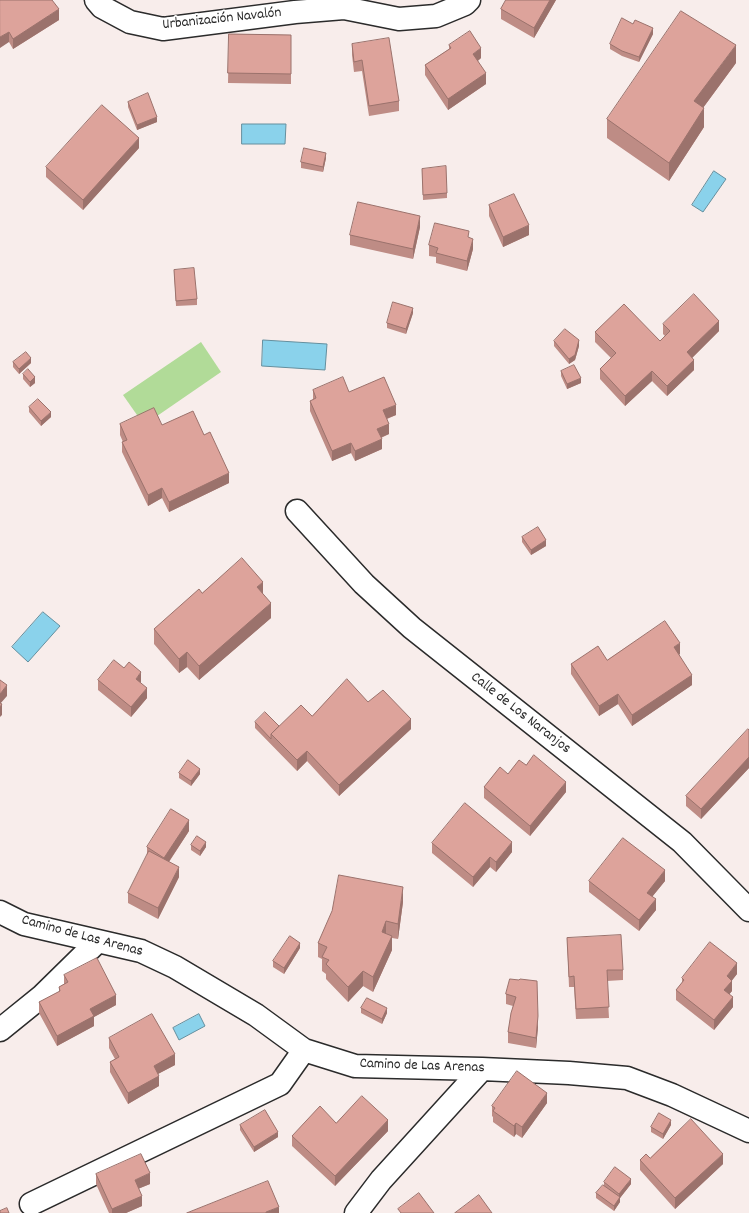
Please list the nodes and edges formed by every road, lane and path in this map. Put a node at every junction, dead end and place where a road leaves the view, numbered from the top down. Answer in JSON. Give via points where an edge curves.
{"nodes":[{"id":1,"x":96,"y":0,"type":"edge"},
{"id":2,"x":469,"y":0,"type":"edge"},
{"id":3,"x":297,"y":512,"type":"dead end"},
{"id":4,"x":749,"y":910,"type":"edge"},
{"id":5,"x":0,"y":912,"type":"edge"},
{"id":6,"x":97,"y":942,"type":"junction"},
{"id":7,"x":0,"y":1030,"type":"edge"},
{"id":8,"x":304,"y":1050,"type":"junction"},
{"id":9,"x":482,"y":1069,"type":"junction"},
{"id":10,"x":749,"y":1131,"type":"edge"},
{"id":11,"x":30,"y":1204,"type":"dead end"},
{"id":12,"x":356,"y":1213,"type":"edge"}],
"edges":[{"from":1,"to":2,"type":"street","name":"Urbanización Navalón","via":[[102,7],[130,22],[163,29],[344,8],[399,19],[436,16]]},
{"from":3,"to":4,"type":"street","name":"Calle de Los Naranjos","via":[[364,584],[412,628],[682,842]]},
{"from":5,"to":6,"type":"street","name":"Camino de Las Arenas","via":[[24,924]]},
{"from":6,"to":7,"type":"street","via":[[42,996]]},
{"from":6,"to":8,"type":"street","name":"Camino de Las Arenas","via":[[141,952],[175,967],[256,1015]]},
{"from":8,"to":9,"type":"street","name":"Camino de Las Arenas","via":[[355,1066]]},
{"from":8,"to":11,"type":"street","via":[[280,1084]]},
{"from":9,"to":10,"type":"street","name":"Camino de Las Arenas","via":[[627,1078],[672,1095]]},
{"from":9,"to":12,"type":"street","via":[[381,1180]]}]}
